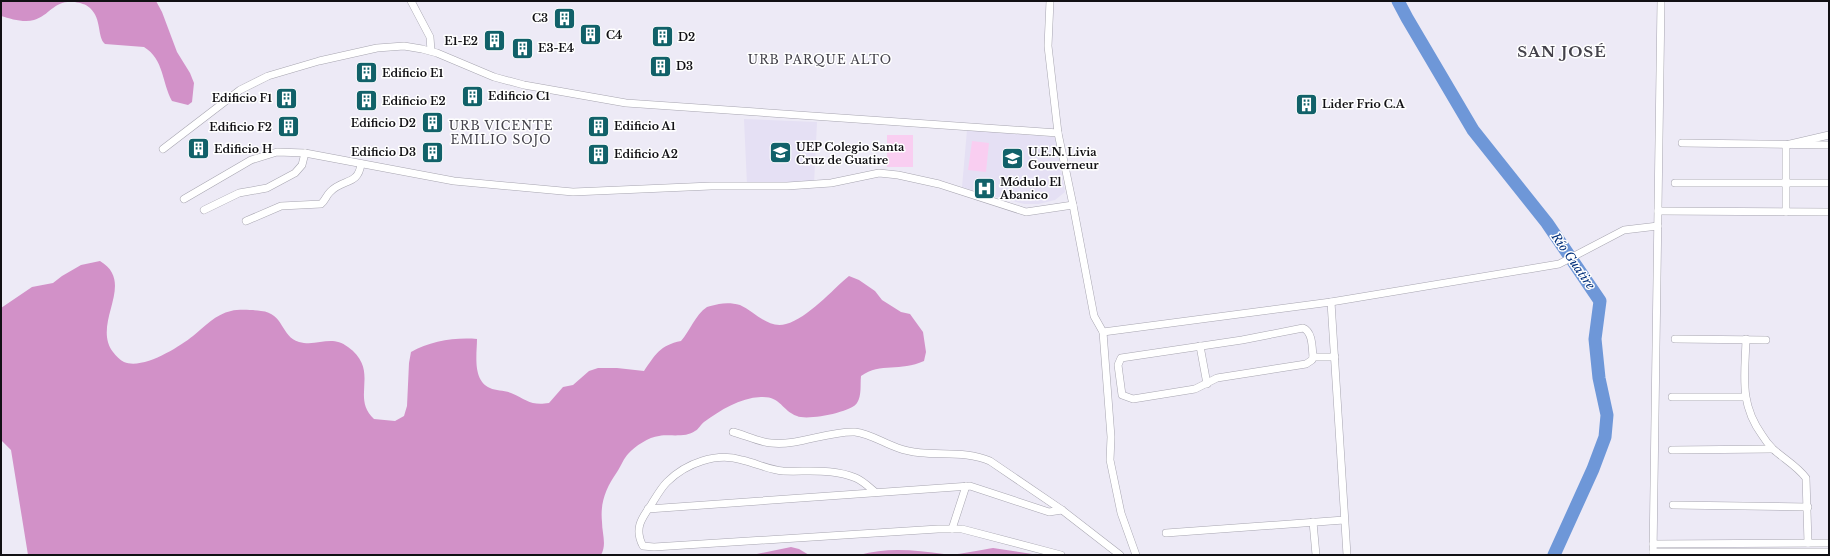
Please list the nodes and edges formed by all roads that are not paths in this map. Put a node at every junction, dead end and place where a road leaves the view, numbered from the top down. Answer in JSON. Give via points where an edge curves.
{"nodes":[{"id":1,"x":411,"y":1,"type":"edge"},
{"id":2,"x":1050,"y":1,"type":"edge"},
{"id":3,"x":1661,"y":1,"type":"edge"},
{"id":4,"x":430,"y":51,"type":"junction"},
{"id":5,"x":1058,"y":133,"type":"junction"},
{"id":6,"x":1829,"y":135,"type":"edge"},
{"id":7,"x":1682,"y":143,"type":"dead end"},
{"id":8,"x":1786,"y":145,"type":"junction"},
{"id":9,"x":1829,"y":145,"type":"edge"},
{"id":10,"x":163,"y":149,"type":"dead end"},
{"id":11,"x":305,"y":153,"type":"junction"},
{"id":12,"x":361,"y":164,"type":"junction"},
{"id":13,"x":1675,"y":183,"type":"dead end"},
{"id":14,"x":1786,"y":183,"type":"junction"},
{"id":15,"x":1829,"y":183,"type":"edge"},
{"id":16,"x":184,"y":199,"type":"dead end"},
{"id":17,"x":1073,"y":205,"type":"junction"},
{"id":18,"x":204,"y":210,"type":"dead end"},
{"id":19,"x":1658,"y":211,"type":"junction"},
{"id":20,"x":1786,"y":212,"type":"junction"},
{"id":21,"x":1829,"y":212,"type":"edge"},
{"id":22,"x":246,"y":221,"type":"dead end"},
{"id":23,"x":1658,"y":226,"type":"junction"},
{"id":24,"x":1331,"y":302,"type":"junction"},
{"id":25,"x":1103,"y":332,"type":"junction"},
{"id":26,"x":1675,"y":338,"type":"dead end"},
{"id":27,"x":1746,"y":339,"type":"junction"},
{"id":28,"x":1766,"y":340,"type":"dead end"},
{"id":29,"x":1200,"y":346,"type":"junction"},
{"id":30,"x":1313,"y":357,"type":"junction"},
{"id":31,"x":1335,"y":357,"type":"junction"},
{"id":32,"x":1207,"y":384,"type":"junction"},
{"id":33,"x":1672,"y":397,"type":"dead end"},
{"id":34,"x":1745,"y":397,"type":"junction"},
{"id":35,"x":733,"y":432,"type":"dead end"},
{"id":36,"x":1772,"y":448,"type":"junction"},
{"id":37,"x":1672,"y":450,"type":"dead end"},
{"id":38,"x":966,"y":486,"type":"junction"},
{"id":39,"x":875,"y":492,"type":"junction"},
{"id":40,"x":1673,"y":505,"type":"dead end"},
{"id":41,"x":1808,"y":507,"type":"junction"},
{"id":42,"x":648,"y":509,"type":"junction"},
{"id":43,"x":1062,"y":510,"type":"junction"},
{"id":44,"x":1344,"y":520,"type":"junction"},
{"id":45,"x":1313,"y":522,"type":"junction"},
{"id":46,"x":952,"y":529,"type":"junction"},
{"id":47,"x":1166,"y":533,"type":"dead end"},
{"id":48,"x":1808,"y":543,"type":"junction"},
{"id":49,"x":1829,"y":543,"type":"edge"},
{"id":50,"x":1653,"y":544,"type":"junction"},
{"id":51,"x":1829,"y":552,"type":"edge"},
{"id":52,"x":1653,"y":553,"type":"edge"},
{"id":53,"x":1742,"y":553,"type":"edge"},
{"id":54,"x":1061,"y":555,"type":"edge"},
{"id":55,"x":1120,"y":555,"type":"edge"},
{"id":56,"x":1136,"y":555,"type":"edge"},
{"id":57,"x":1316,"y":555,"type":"edge"},
{"id":58,"x":1346,"y":555,"type":"edge"}],
"edges":[{"from":1,"to":4,"type":"street","via":[[427,28],[431,40]]},
{"from":2,"to":5,"type":"street","via":[[1048,46]]},
{"from":3,"to":19,"type":"street"},
{"from":4,"to":5,"type":"street","via":[[494,77],[524,85],[626,102]]},
{"from":4,"to":10,"type":"street","via":[[404,46],[377,48],[268,76],[240,90]]},
{"from":5,"to":17,"type":"street"},
{"from":6,"to":8,"type":"street"},
{"from":7,"to":8,"type":"street"},
{"from":8,"to":9,"type":"street"},
{"from":8,"to":14,"type":"street"},
{"from":11,"to":12,"type":"street"},
{"from":11,"to":16,"type":"street","via":[[277,152],[251,160]]},
{"from":11,"to":18,"type":"street","via":[[302,165],[295,173],[266,188],[239,193]]},
{"from":12,"to":17,"type":"street","via":[[454,181],[573,192],[831,184],[879,173],[939,184],[1026,212]]},
{"from":12,"to":22,"type":"street","via":[[359,174],[334,188],[321,204],[281,206]]},
{"from":13,"to":14,"type":"street"},
{"from":14,"to":15,"type":"street"},
{"from":14,"to":20,"type":"street"},
{"from":17,"to":25,"type":"street","via":[[1094,316]]},
{"from":19,"to":20,"type":"street"},
{"from":19,"to":23,"type":"street"},
{"from":20,"to":21,"type":"street"},
{"from":23,"to":24,"type":"street","via":[[1624,230],[1559,264]]},
{"from":23,"to":50,"type":"street"},
{"from":24,"to":25,"type":"street"},
{"from":24,"to":31,"type":"street"},
{"from":25,"to":56,"type":"street","via":[[1111,437],[1110,460],[1121,513]]},
{"from":26,"to":27,"type":"street"},
{"from":27,"to":28,"type":"street"},
{"from":27,"to":34,"type":"street"},
{"from":29,"to":30,"type":"street","via":[[1303,328],[1307,329],[1310,335]]},
{"from":29,"to":32,"type":"street"},
{"from":29,"to":32,"type":"street","via":[[1121,358],[1118,365],[1120,391],[1124,397],[1133,399],[1195,389]]},
{"from":30,"to":31,"type":"street"},
{"from":30,"to":32,"type":"street","via":[[1310,362],[1301,366],[1217,378]]},
{"from":31,"to":44,"type":"street"},
{"from":33,"to":34,"type":"street"},
{"from":34,"to":36,"type":"street","via":[[1755,426]]},
{"from":35,"to":43,"type":"street","via":[[770,443],[782,443],[840,432],[856,432],[914,452],[979,455]]},
{"from":36,"to":37,"type":"street"},
{"from":36,"to":41,"type":"street","via":[[1806,478]]},
{"from":38,"to":39,"type":"street"},
{"from":38,"to":43,"type":"street","via":[[1049,512]]},
{"from":38,"to":46,"type":"street"},
{"from":39,"to":42,"type":"street"},
{"from":39,"to":42,"type":"street","via":[[857,478],[842,473],[770,470],[727,456],[690,466],[667,482]]},
{"from":40,"to":41,"type":"street"},
{"from":41,"to":48,"type":"street"},
{"from":42,"to":46,"type":"street","via":[[639,526],[639,538],[643,546],[654,547]]},
{"from":43,"to":55,"type":"street"},
{"from":44,"to":45,"type":"street"},
{"from":44,"to":58,"type":"street"},
{"from":45,"to":47,"type":"street"},
{"from":45,"to":57,"type":"street"},
{"from":46,"to":54,"type":"street","via":[[962,529]]},
{"from":48,"to":49,"type":"street"},
{"from":48,"to":50,"type":"street"},
{"from":50,"to":52,"type":"street"},
{"from":51,"to":53,"type":"street"},
{"from":52,"to":53,"type":"street"}]}
